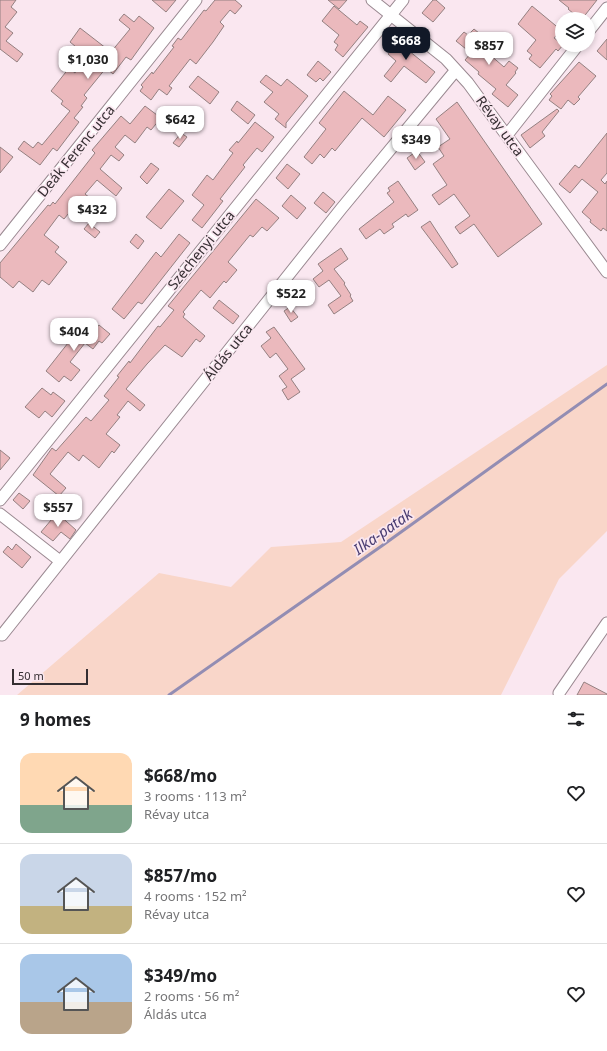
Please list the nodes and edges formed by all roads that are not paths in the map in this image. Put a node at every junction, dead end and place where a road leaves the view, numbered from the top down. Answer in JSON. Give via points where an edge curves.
{"nodes":[{"id":1,"x":196,"y":0,"type":"edge"},
{"id":2,"x":372,"y":0,"type":"edge"},
{"id":3,"x":403,"y":0,"type":"edge"},
{"id":4,"x":607,"y":8,"type":"edge"},
{"id":5,"x":391,"y":15,"type":"junction"},
{"id":6,"x":595,"y":23,"type":"edge"},
{"id":7,"x":573,"y":52,"type":"edge"},
{"id":8,"x":456,"y":70,"type":"junction"},
{"id":9,"x":507,"y":136,"type":"junction"},
{"id":10,"x":0,"y":245,"type":"edge"},
{"id":11,"x":605,"y":265,"type":"edge"},
{"id":12,"x":0,"y":500,"type":"edge"},
{"id":13,"x":0,"y":514,"type":"edge"},
{"id":14,"x":60,"y":561,"type":"junction"},
{"id":15,"x":607,"y":623,"type":"edge"},
{"id":16,"x":2,"y":635,"type":"dead end"},
{"id":17,"x":559,"y":694,"type":"dead end"}],
"edges":[{"from":1,"to":10,"type":"street","name":"Deák Ferenc utca"},
{"from":2,"to":5,"type":"street","name":"Révay utca"},
{"from":3,"to":5,"type":"street","name":"Széchenyi utca"},
{"from":4,"to":6,"type":"street"},
{"from":5,"to":8,"type":"street","name":"Révay utca"},
{"from":5,"to":12,"type":"street","name":"Széchenyi utca"},
{"from":7,"to":9,"type":"street"},
{"from":8,"to":9,"type":"street","name":"Révay utca"},
{"from":8,"to":14,"type":"street","name":"Áldás utca","via":[[341,208]]},
{"from":9,"to":11,"type":"street","name":"Révay utca"},
{"from":13,"to":14,"type":"street"},
{"from":14,"to":16,"type":"street","name":"Áldás utca"},
{"from":15,"to":17,"type":"street"}]}
